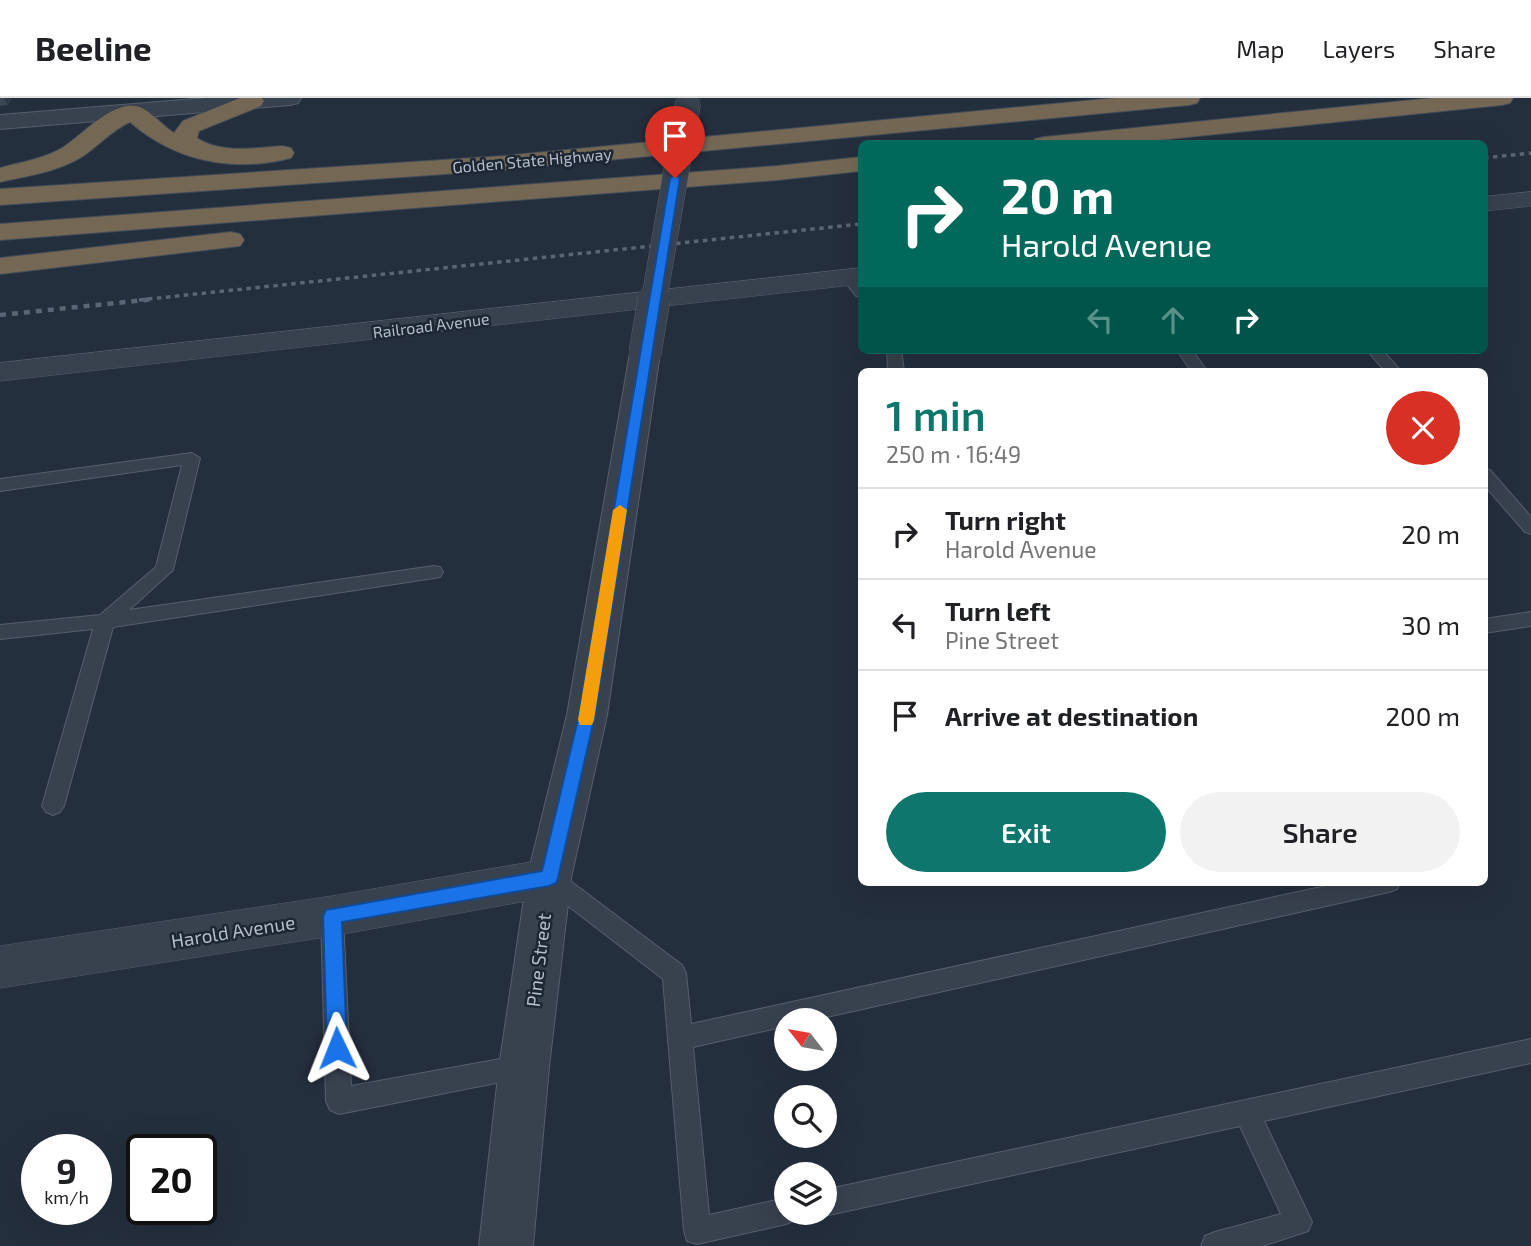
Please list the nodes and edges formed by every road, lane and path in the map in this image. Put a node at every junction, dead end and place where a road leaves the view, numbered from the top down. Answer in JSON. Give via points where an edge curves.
{"nodes":[{"id":1,"x":290,"y":98,"type":"edge"},
{"id":2,"x":1189,"y":98,"type":"edge"},
{"id":3,"x":1502,"y":98,"type":"edge"},
{"id":4,"x":253,"y":101,"type":"junction"},
{"id":5,"x":688,"y":101,"type":"edge"},
{"id":6,"x":135,"y":105,"type":"edge"},
{"id":7,"x":965,"y":120,"type":"junction"},
{"id":8,"x":0,"y":122,"type":"edge"},
{"id":9,"x":513,"y":139,"type":"dead end"},
{"id":10,"x":1084,"y":140,"type":"edge"},
{"id":11,"x":199,"y":150,"type":"junction"},
{"id":12,"x":311,"y":151,"type":"dead end"},
{"id":13,"x":858,"y":164,"type":"edge"},
{"id":14,"x":776,"y":173,"type":"junction"},
{"id":15,"x":0,"y":175,"type":"edge"},
{"id":16,"x":0,"y":197,"type":"edge"},
{"id":17,"x":1531,"y":199,"type":"edge"},
{"id":18,"x":1488,"y":204,"type":"edge"},
{"id":19,"x":0,"y":232,"type":"edge"},
{"id":20,"x":0,"y":266,"type":"edge"},
{"id":21,"x":857,"y":282,"type":"edge"},
{"id":22,"x":1378,"y":354,"type":"edge"},
{"id":23,"x":1390,"y":368,"type":"edge"},
{"id":24,"x":0,"y":372,"type":"edge"},
{"id":25,"x":1488,"y":479,"type":"edge"},
{"id":26,"x":0,"y":485,"type":"edge"},
{"id":27,"x":1531,"y":528,"type":"edge"},
{"id":28,"x":434,"y":572,"type":"dead end"},
{"id":29,"x":1531,"y":619,"type":"edge"},
{"id":30,"x":105,"y":621,"type":"junction"},
{"id":31,"x":1488,"y":625,"type":"edge"},
{"id":32,"x":0,"y":632,"type":"edge"},
{"id":33,"x":53,"y":806,"type":"dead end"},
{"id":34,"x":549,"y":878,"type":"junction"},
{"id":35,"x":1371,"y":886,"type":"edge"},
{"id":36,"x":332,"y":916,"type":"junction"},
{"id":37,"x":0,"y":967,"type":"edge"},
{"id":38,"x":680,"y":1038,"type":"junction"},
{"id":39,"x":1531,"y":1051,"type":"edge"},
{"id":40,"x":524,"y":1067,"type":"junction"},
{"id":41,"x":1247,"y":1112,"type":"junction"},
{"id":42,"x":837,"y":1200,"type":"edge"},
{"id":43,"x":774,"y":1215,"type":"edge"},
{"id":44,"x":506,"y":1246,"type":"edge"},
{"id":45,"x":1215,"y":1246,"type":"edge"}],
"edges":[{"from":1,"to":4,"type":"street"},
{"from":2,"to":7,"type":"highway","name":"Golden State Highway"},
{"from":3,"to":10,"type":"highway"},
{"from":4,"to":6,"type":"street"},
{"from":4,"to":11,"type":"highway","via":[[191,126],[184,136]]},
{"from":5,"to":34,"type":"street","name":"Pine Street","bridge":true,"via":[[587,715]]},
{"from":6,"to":8,"type":"street"},
{"from":6,"to":11,"type":"highway","via":[[164,138]]},
{"from":6,"to":15,"type":"highway","via":[[69,154]]},
{"from":7,"to":9,"type":"highway"},
{"from":7,"to":16,"type":"highway","name":"Golden State Highway","via":[[505,163]]},
{"from":11,"to":12,"type":"highway","via":[[259,155]]},
{"from":13,"to":14,"type":"highway","name":"Golden State Highway"},
{"from":14,"to":19,"type":"highway","name":"Golden State Highway"},
{"from":14,"to":20,"type":"highway"},
{"from":17,"to":18,"type":"street"},
{"from":21,"to":24,"type":"street","name":"Railroad Avenue"},
{"from":22,"to":23,"type":"lane"},
{"from":25,"to":27,"type":"lane"},
{"from":26,"to":30,"type":"lane","via":[[192,458],[164,570]]},
{"from":28,"to":30,"type":"lane"},
{"from":29,"to":31,"type":"lane"},
{"from":30,"to":32,"type":"lane"},
{"from":30,"to":33,"type":"lane"},
{"from":34,"to":36,"type":"street","name":"Harold Avenue"},
{"from":34,"to":38,"type":"lane","via":[[674,973]]},
{"from":34,"to":40,"type":"street","name":"Pine Street"},
{"from":35,"to":38,"type":"lane"},
{"from":36,"to":37,"type":"street","name":"Harold Avenue"},
{"from":36,"to":40,"type":"lane","via":[[339,1101]]},
{"from":38,"to":43,"type":"lane","via":[[697,1231]]},
{"from":39,"to":41,"type":"lane"},
{"from":40,"to":44,"type":"street","name":"Pine Street"},
{"from":41,"to":42,"type":"lane"},
{"from":41,"to":45,"type":"lane","via":[[1299,1222]]}]}
